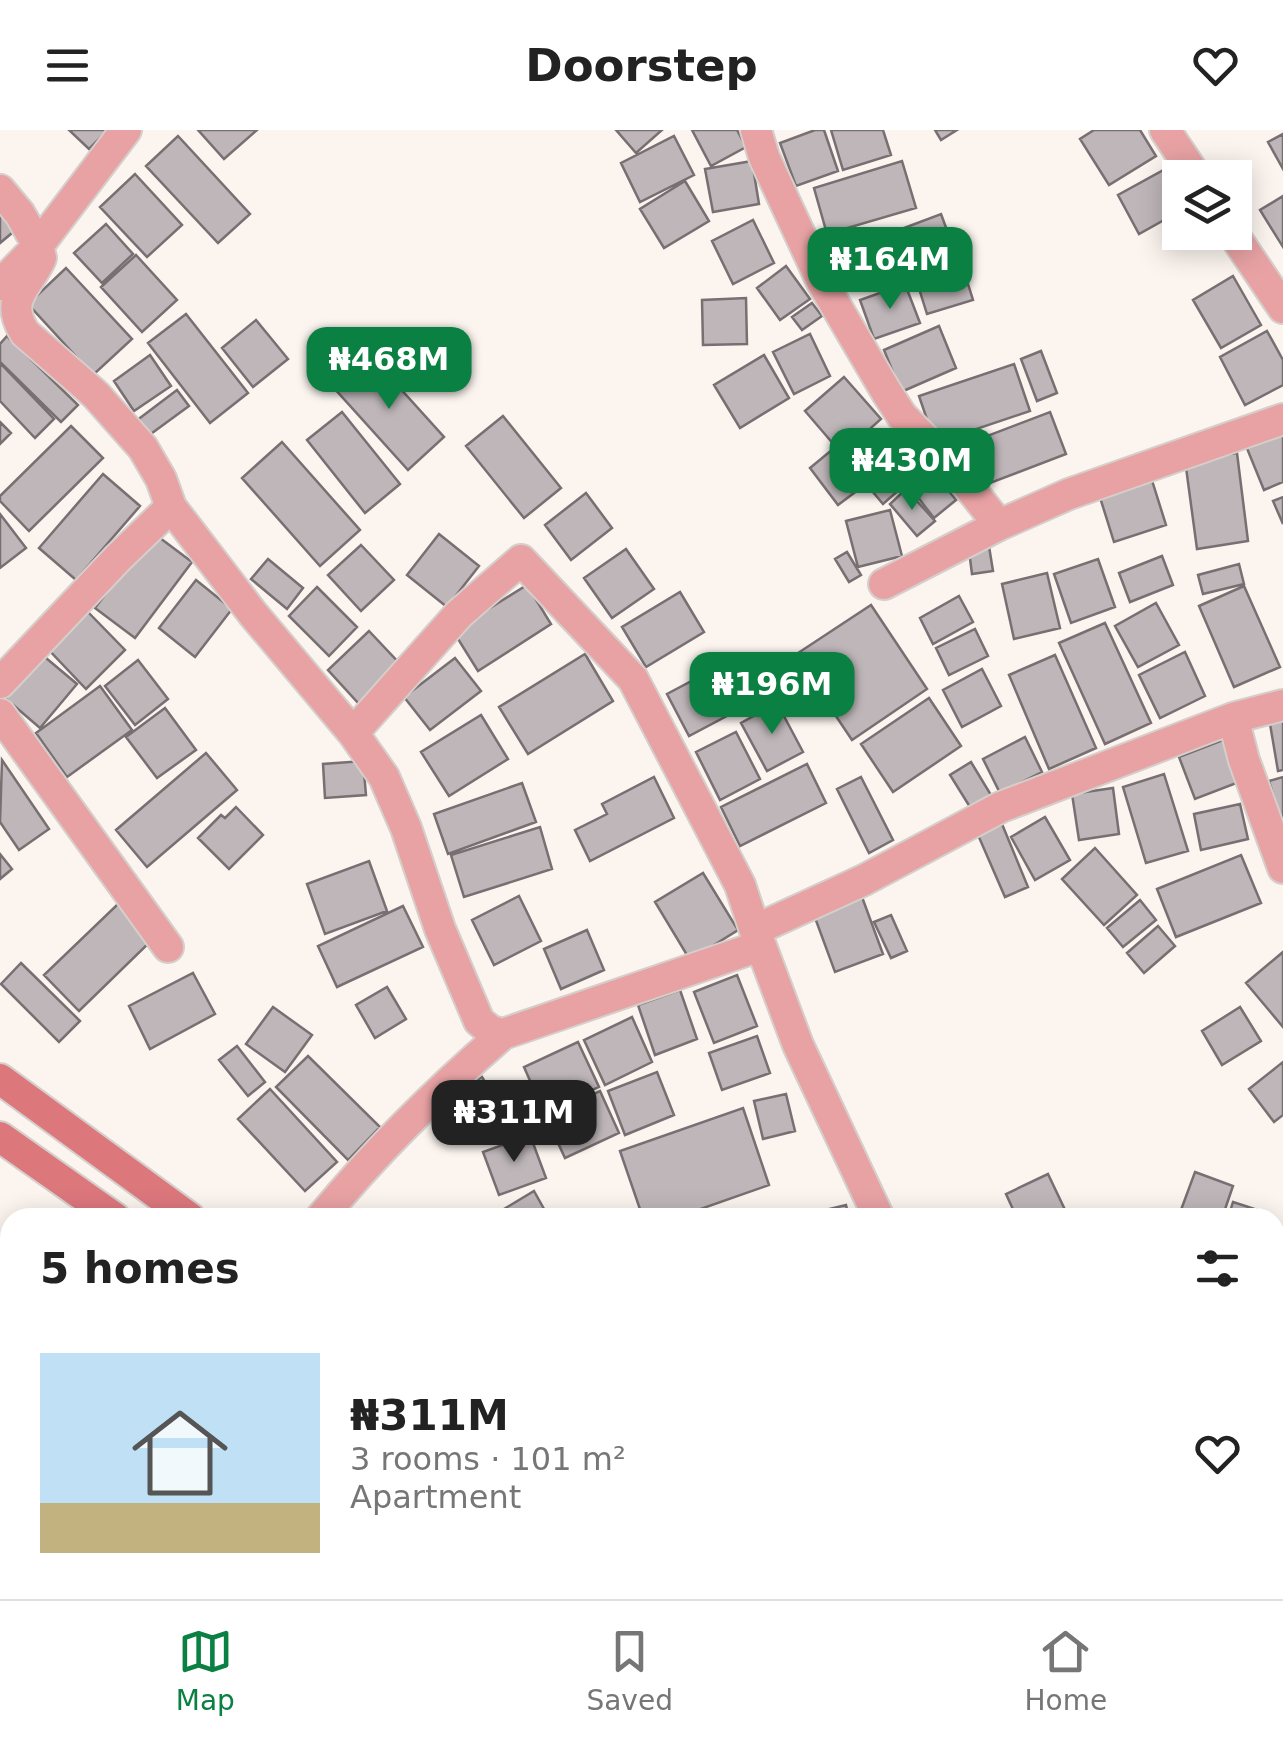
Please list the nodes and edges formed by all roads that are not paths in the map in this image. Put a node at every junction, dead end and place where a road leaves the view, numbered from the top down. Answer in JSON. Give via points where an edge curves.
{"nodes":[{"id":1,"x":126,"y":130,"type":"edge"},
{"id":2,"x":756,"y":130,"type":"edge"},
{"id":3,"x":1164,"y":130,"type":"edge"},
{"id":4,"x":1185,"y":160,"type":"edge"},
{"id":5,"x":0,"y":190,"type":"edge"},
{"id":6,"x":38,"y":246,"type":"junction"},
{"id":7,"x":1244,"y":250,"type":"edge"},
{"id":8,"x":0,"y":285,"type":"edge"},
{"id":9,"x":1283,"y":308,"type":"edge"},
{"id":10,"x":1283,"y":419,"type":"edge"},
{"id":11,"x":171,"y":507,"type":"junction"},
{"id":12,"x":999,"y":525,"type":"junction"},
{"id":13,"x":884,"y":584,"type":"dead end"},
{"id":14,"x":0,"y":683,"type":"edge"},
{"id":15,"x":1283,"y":705,"type":"edge"},
{"id":16,"x":0,"y":714,"type":"edge"},
{"id":17,"x":1234,"y":718,"type":"junction"},
{"id":18,"x":352,"y":733,"type":"junction"},
{"id":19,"x":1283,"y":868,"type":"edge"},
{"id":20,"x":168,"y":946,"type":"dead end"},
{"id":21,"x":760,"y":946,"type":"junction"},
{"id":22,"x":502,"y":1034,"type":"junction"},
{"id":23,"x":0,"y":1078,"type":"edge"},
{"id":24,"x":0,"y":1136,"type":"edge"},
{"id":25,"x":101,"y":1208,"type":"edge"},
{"id":26,"x":176,"y":1208,"type":"edge"},
{"id":27,"x":329,"y":1208,"type":"edge"},
{"id":28,"x":874,"y":1208,"type":"edge"}],
"edges":[{"from":1,"to":6,"type":"street"},
{"from":2,"to":12,"type":"street","via":[[822,282],[887,392]]},
{"from":3,"to":4,"type":"street"},
{"from":5,"to":6,"type":"street"},
{"from":6,"to":8,"type":"street"},
{"from":6,"to":11,"type":"street","via":[[41,258],[18,294],[18,321],[144,448]]},
{"from":7,"to":9,"type":"street"},
{"from":10,"to":12,"type":"street"},
{"from":11,"to":14,"type":"street"},
{"from":11,"to":18,"type":"street"},
{"from":12,"to":13,"type":"street"},
{"from":15,"to":17,"type":"street"},
{"from":16,"to":20,"type":"street"},
{"from":17,"to":19,"type":"street"},
{"from":17,"to":21,"type":"street","via":[[978,818],[755,930]]},
{"from":18,"to":21,"type":"street","via":[[459,614],[521,560],[633,678],[740,885]]},
{"from":18,"to":22,"type":"street","via":[[384,777],[479,1021]]},
{"from":21,"to":22,"type":"street"},
{"from":21,"to":28,"type":"street","via":[[798,1046]]},
{"from":22,"to":27,"type":"street","via":[[446,1083]]},
{"from":23,"to":26,"type":"main road"},
{"from":24,"to":25,"type":"main road"}]}
